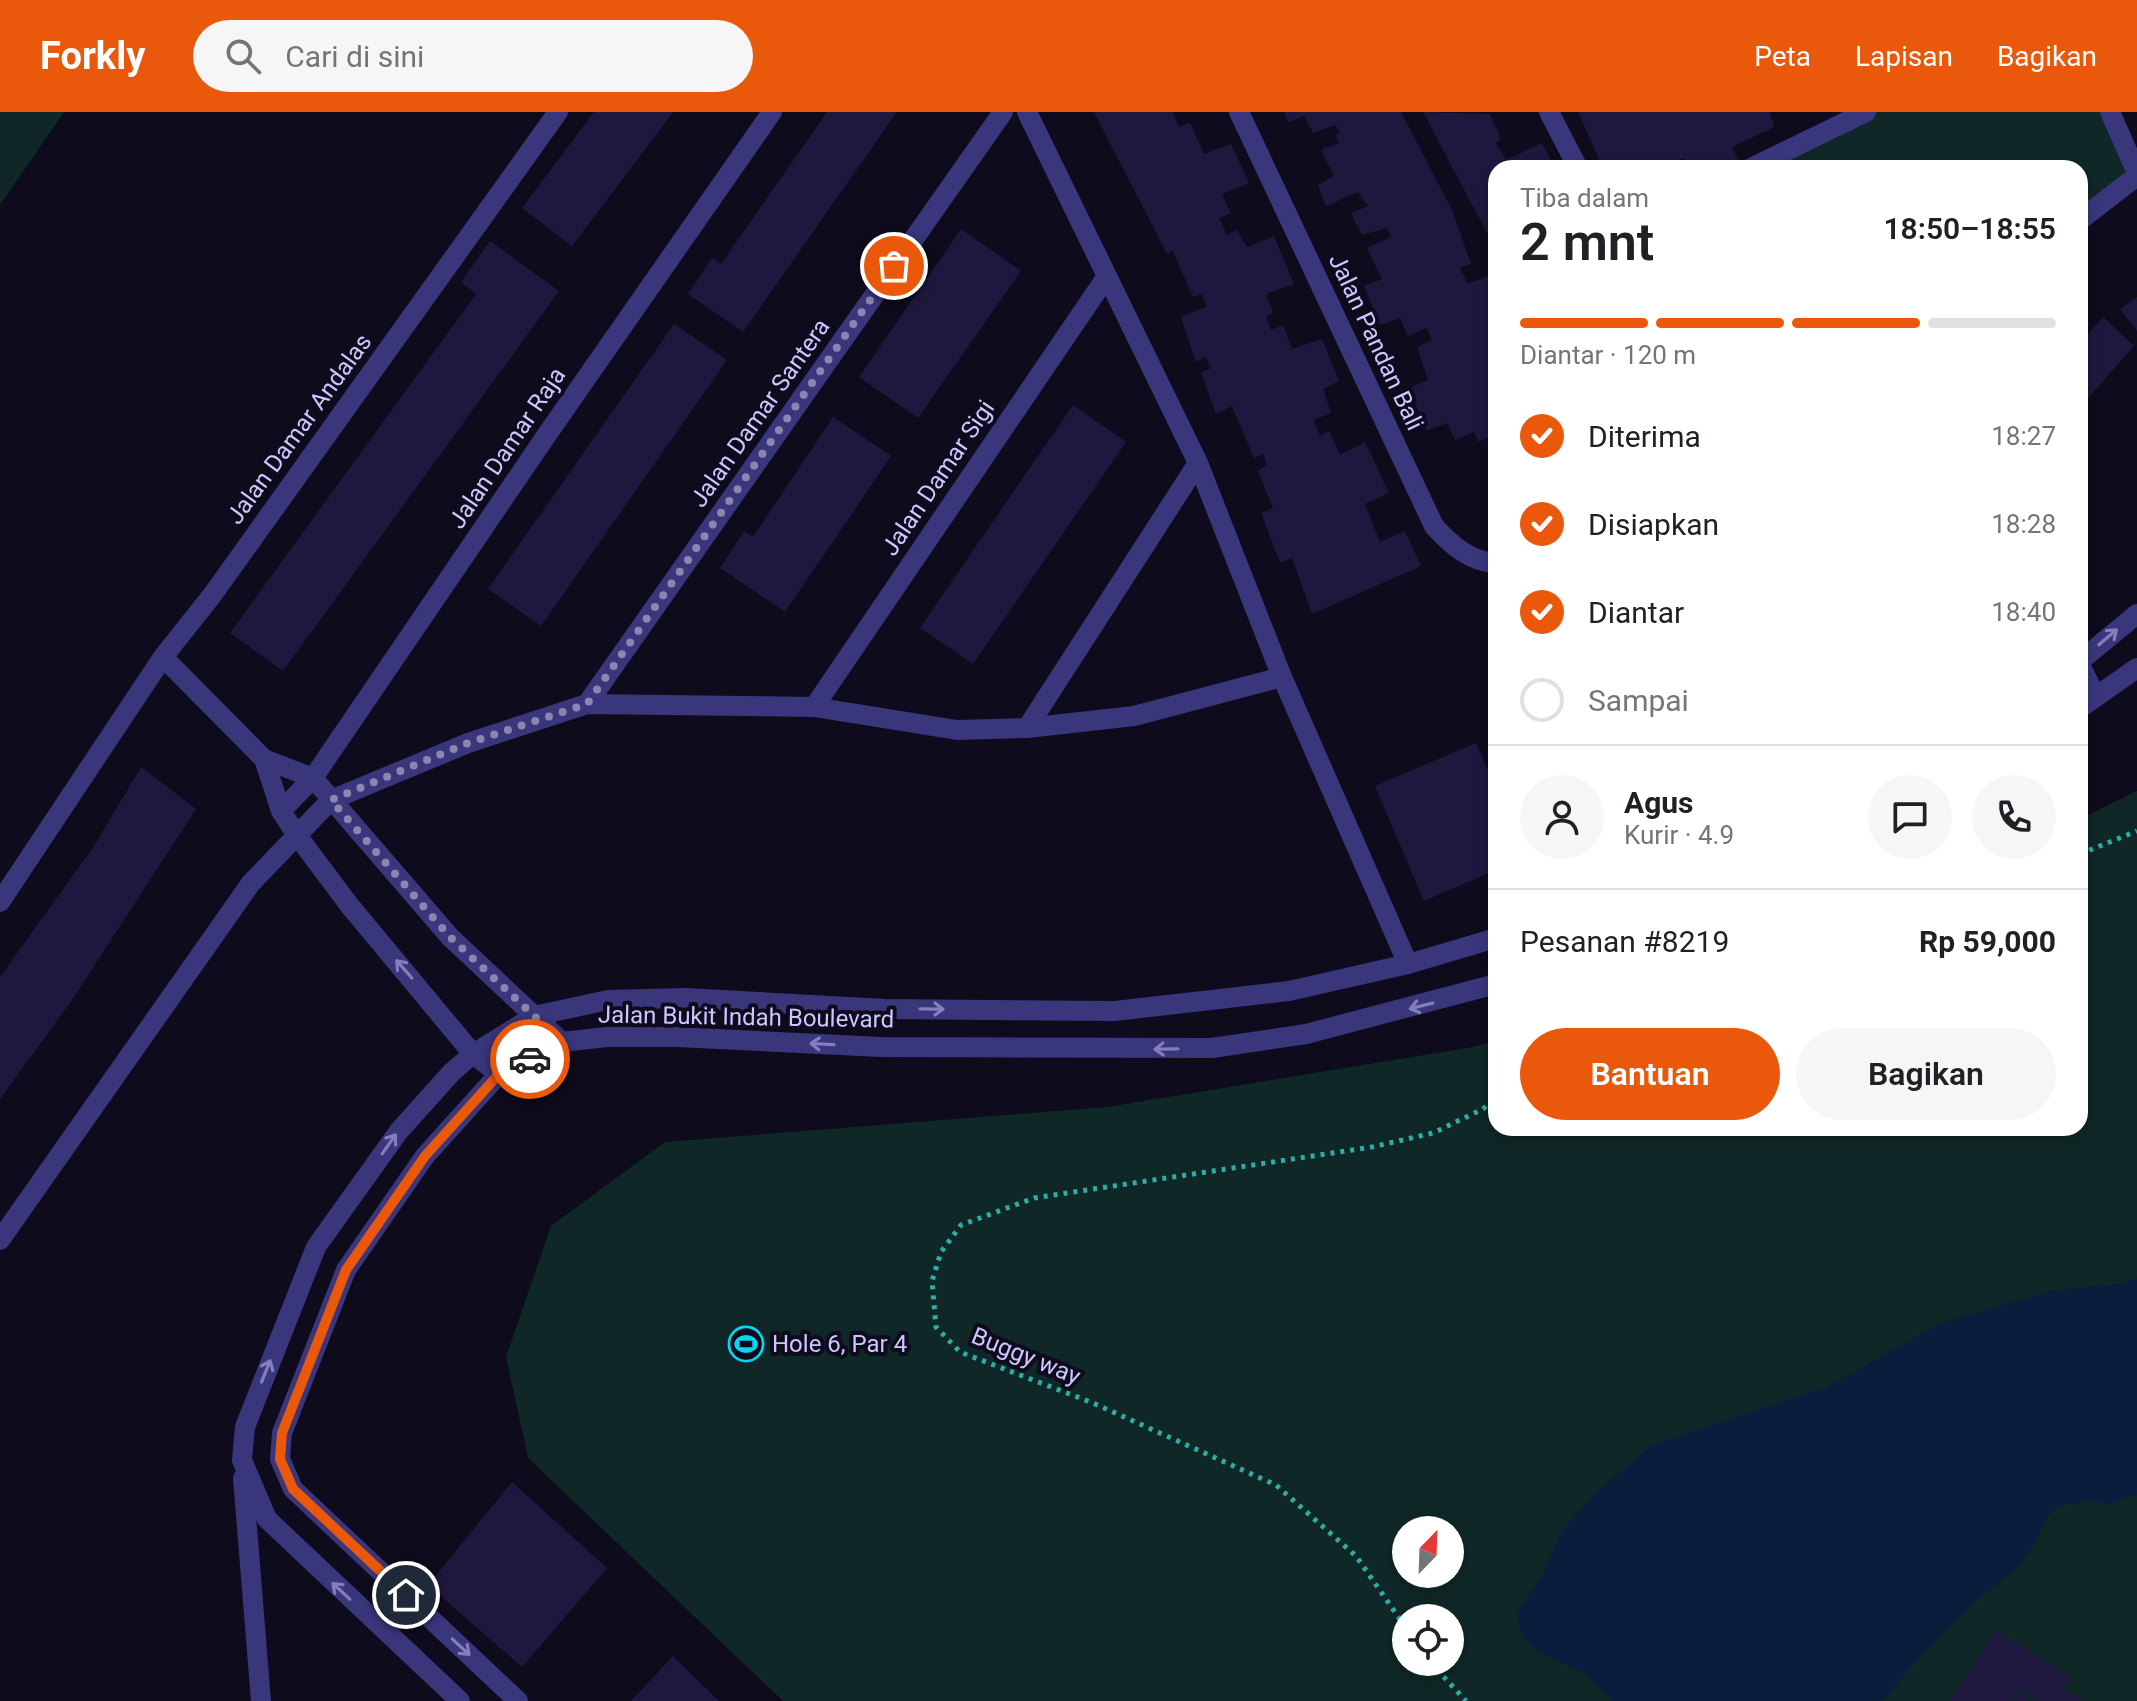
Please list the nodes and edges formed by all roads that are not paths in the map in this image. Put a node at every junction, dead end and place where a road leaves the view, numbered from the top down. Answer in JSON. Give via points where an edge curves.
{"nodes":[{"id":1,"x":558,"y":112,"type":"edge"},
{"id":2,"x":772,"y":112,"type":"edge"},
{"id":3,"x":1003,"y":112,"type":"edge"},
{"id":4,"x":1027,"y":112,"type":"edge"},
{"id":5,"x":1239,"y":112,"type":"edge"},
{"id":6,"x":1549,"y":112,"type":"edge"},
{"id":7,"x":1866,"y":112,"type":"edge"},
{"id":8,"x":2110,"y":112,"type":"edge"},
{"id":9,"x":1844,"y":116,"type":"edge"},
{"id":10,"x":1574,"y":160,"type":"edge"},
{"id":11,"x":1765,"y":160,"type":"edge"},
{"id":12,"x":2137,"y":174,"type":"edge"},
{"id":13,"x":2088,"y":214,"type":"edge"},
{"id":14,"x":1105,"y":279,"type":"junction"},
{"id":15,"x":1198,"y":463,"type":"junction"},
{"id":16,"x":1488,"y":563,"type":"edge"},
{"id":17,"x":2137,"y":614,"type":"edge"},
{"id":18,"x":2088,"y":656,"type":"edge"},
{"id":19,"x":163,"y":657,"type":"junction"},
{"id":20,"x":2137,"y":668,"type":"edge"},
{"id":21,"x":1282,"y":677,"type":"junction"},
{"id":22,"x":2088,"y":702,"type":"edge"},
{"id":23,"x":587,"y":704,"type":"junction"},
{"id":24,"x":814,"y":707,"type":"junction"},
{"id":25,"x":1027,"y":728,"type":"junction"},
{"id":26,"x":264,"y":759,"type":"junction"},
{"id":27,"x":313,"y":778,"type":"junction"},
{"id":28,"x":331,"y":800,"type":"junction"},
{"id":29,"x":281,"y":811,"type":"junction"},
{"id":30,"x":296,"y":834,"type":"junction"},
{"id":31,"x":0,"y":902,"type":"edge"},
{"id":32,"x":1488,"y":940,"type":"edge"},
{"id":33,"x":1408,"y":964,"type":"junction"},
{"id":34,"x":1488,"y":986,"type":"edge"},
{"id":35,"x":534,"y":1016,"type":"junction"},
{"id":36,"x":562,"y":1042,"type":"junction"},
{"id":37,"x":473,"y":1054,"type":"junction"},
{"id":38,"x":499,"y":1074,"type":"junction"},
{"id":39,"x":0,"y":1240,"type":"edge"},
{"id":40,"x":242,"y":1460,"type":"junction"},
{"id":41,"x":261,"y":1701,"type":"edge"},
{"id":42,"x":460,"y":1701,"type":"edge"},
{"id":43,"x":518,"y":1701,"type":"edge"}],
"edges":[{"from":1,"to":19,"type":"street","name":"Jalan Damar Andalas"},
{"from":2,"to":27,"type":"street","name":"Jalan Damar Raja"},
{"from":3,"to":23,"type":"street","name":"Jalan Damar Santera"},
{"from":4,"to":14,"type":"street"},
{"from":5,"to":16,"type":"street","name":"Jalan Pandan Bali","via":[[1434,526],[1451,545]]},
{"from":6,"to":10,"type":"street"},
{"from":7,"to":9,"type":"street"},
{"from":8,"to":12,"type":"street"},
{"from":9,"to":11,"type":"street"},
{"from":12,"to":13,"type":"street"},
{"from":14,"to":15,"type":"street"},
{"from":14,"to":24,"type":"street","name":"Jalan Damar Sigi"},
{"from":15,"to":21,"type":"street"},
{"from":15,"to":25,"type":"street"},
{"from":18,"to":17,"type":"street","one_way":true},
{"from":19,"to":26,"type":"street"},
{"from":19,"to":31,"type":"street","name":"Jalan Damar Andalas"},
{"from":20,"to":22,"type":"street"},
{"from":21,"to":25,"type":"street","via":[[1134,716]]},
{"from":21,"to":33,"type":"street"},
{"from":23,"to":24,"type":"street"},
{"from":23,"to":28,"type":"street","via":[[468,743]]},
{"from":24,"to":25,"type":"street","via":[[957,730]]},
{"from":26,"to":27,"type":"street"},
{"from":26,"to":29,"type":"street"},
{"from":27,"to":28,"type":"street"},
{"from":27,"to":29,"type":"street","name":"Jalan Damar Raja"},
{"from":28,"to":30,"type":"street"},
{"from":28,"to":35,"type":"street","via":[[450,937]]},
{"from":29,"to":30,"type":"street"},
{"from":37,"to":30,"type":"street","one_way":true},
{"from":30,"to":39,"type":"street","via":[[251,883]]},
{"from":32,"to":33,"type":"street"},
{"from":35,"to":33,"type":"street","one_way":true,"via":[[608,1000],[685,998],[885,1009],[1115,1011],[1289,991]]},
{"from":34,"to":36,"type":"street","name":"Jalan Bukit Indah Boulevard","one_way":true,"via":[[1306,1034],[1212,1048],[882,1047],[677,1037]]},
{"from":35,"to":36,"type":"street"},
{"from":35,"to":37,"type":"street"},
{"from":36,"to":38,"type":"street","name":"Jalan Bukit Indah Boulevard"},
{"from":37,"to":38,"type":"street"},
{"from":40,"to":37,"type":"street","one_way":true,"via":[[245,1427],[316,1247],[399,1131]]},
{"from":38,"to":43,"type":"street","name":"Jalan Bukit Indah Boulevard","one_way":true,"via":[[425,1156],[346,1270],[282,1433],[280,1459],[293,1489]]},
{"from":40,"to":41,"type":"street"},
{"from":42,"to":40,"type":"street","one_way":true,"via":[[267,1519]]}]}
